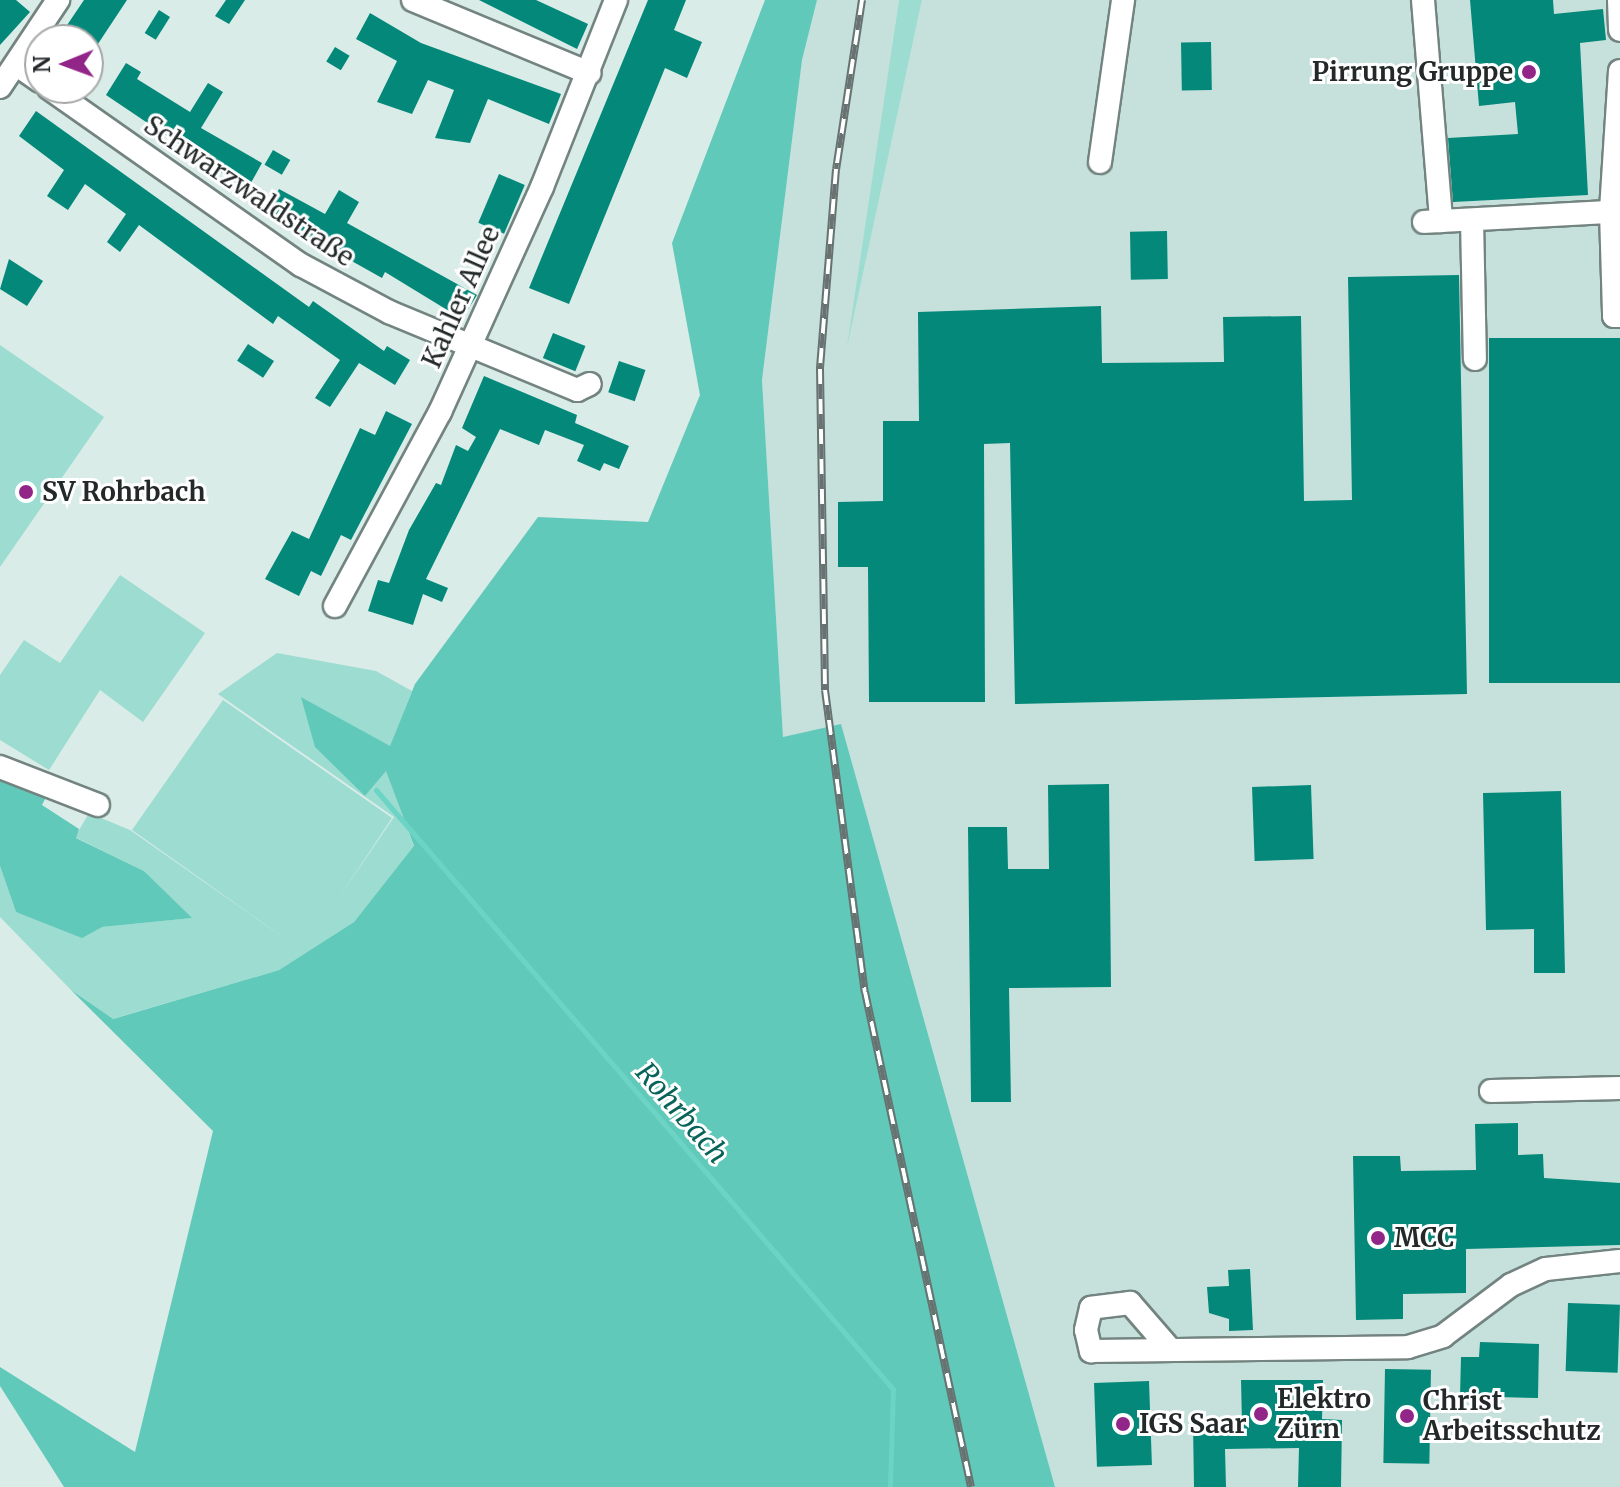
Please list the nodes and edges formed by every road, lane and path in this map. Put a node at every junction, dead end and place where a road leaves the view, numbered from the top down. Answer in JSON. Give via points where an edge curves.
{"nodes":[{"id":1,"x":58,"y":0,"type":"edge"},
{"id":2,"x":413,"y":0,"type":"edge"},
{"id":3,"x":616,"y":0,"type":"edge"},
{"id":4,"x":1123,"y":0,"type":"edge"},
{"id":5,"x":1423,"y":0,"type":"edge"},
{"id":6,"x":1619,"y":0,"type":"edge"},
{"id":7,"x":1620,"y":30,"type":"edge"},
{"id":8,"x":17,"y":65,"type":"junction"},
{"id":9,"x":24,"y":70,"type":"edge"},
{"id":10,"x":1620,"y":71,"type":"edge"},
{"id":11,"x":589,"y":73,"type":"junction"},
{"id":12,"x":0,"y":87,"type":"edge"},
{"id":13,"x":72,"y":104,"type":"edge"},
{"id":14,"x":1619,"y":116,"type":"edge"},
{"id":15,"x":1100,"y":162,"type":"dead end"},
{"id":16,"x":1611,"y":212,"type":"junction"},
{"id":17,"x":1472,"y":220,"type":"junction"},
{"id":18,"x":1620,"y":316,"type":"edge"},
{"id":19,"x":469,"y":346,"type":"junction"},
{"id":20,"x":1475,"y":359,"type":"dead end"},
{"id":21,"x":590,"y":384,"type":"dead end"},
{"id":22,"x":335,"y":606,"type":"dead end"},
{"id":23,"x":0,"y":767,"type":"edge"},
{"id":24,"x":98,"y":805,"type":"dead end"},
{"id":25,"x":1620,"y":1088,"type":"edge"},
{"id":26,"x":1491,"y":1091,"type":"dead end"},
{"id":27,"x":1620,"y":1261,"type":"edge"},
{"id":28,"x":1169,"y":1348,"type":"dead end"}],
"edges":[{"from":1,"to":8,"type":"street"},
{"from":2,"to":11,"type":"street"},
{"from":3,"to":11,"type":"street","name":"Kahler Allee"},
{"from":4,"to":15,"type":"street"},
{"from":5,"to":17,"type":"street","via":[[1432,221]]},
{"from":6,"to":7,"type":"street"},
{"from":8,"to":9,"type":"street"},
{"from":8,"to":12,"type":"street"},
{"from":10,"to":14,"type":"street"},
{"from":11,"to":19,"type":"street","name":"Kahler Allee"},
{"from":13,"to":19,"type":"street","name":"Schwarzwaldstraße","via":[[301,265]]},
{"from":14,"to":16,"type":"street"},
{"from":16,"to":17,"type":"street"},
{"from":16,"to":18,"type":"street","via":[[1614,316]]},
{"from":17,"to":20,"type":"street"},
{"from":19,"to":21,"type":"street","name":"Schwarzwaldstraße","via":[[577,390]]},
{"from":19,"to":22,"type":"street","name":"Kahler Allee","via":[[409,478]]},
{"from":23,"to":24,"type":"street"},
{"from":25,"to":26,"type":"street"},
{"from":27,"to":28,"type":"street","via":[[1546,1269],[1511,1285],[1443,1336],[1408,1347]]}]}
